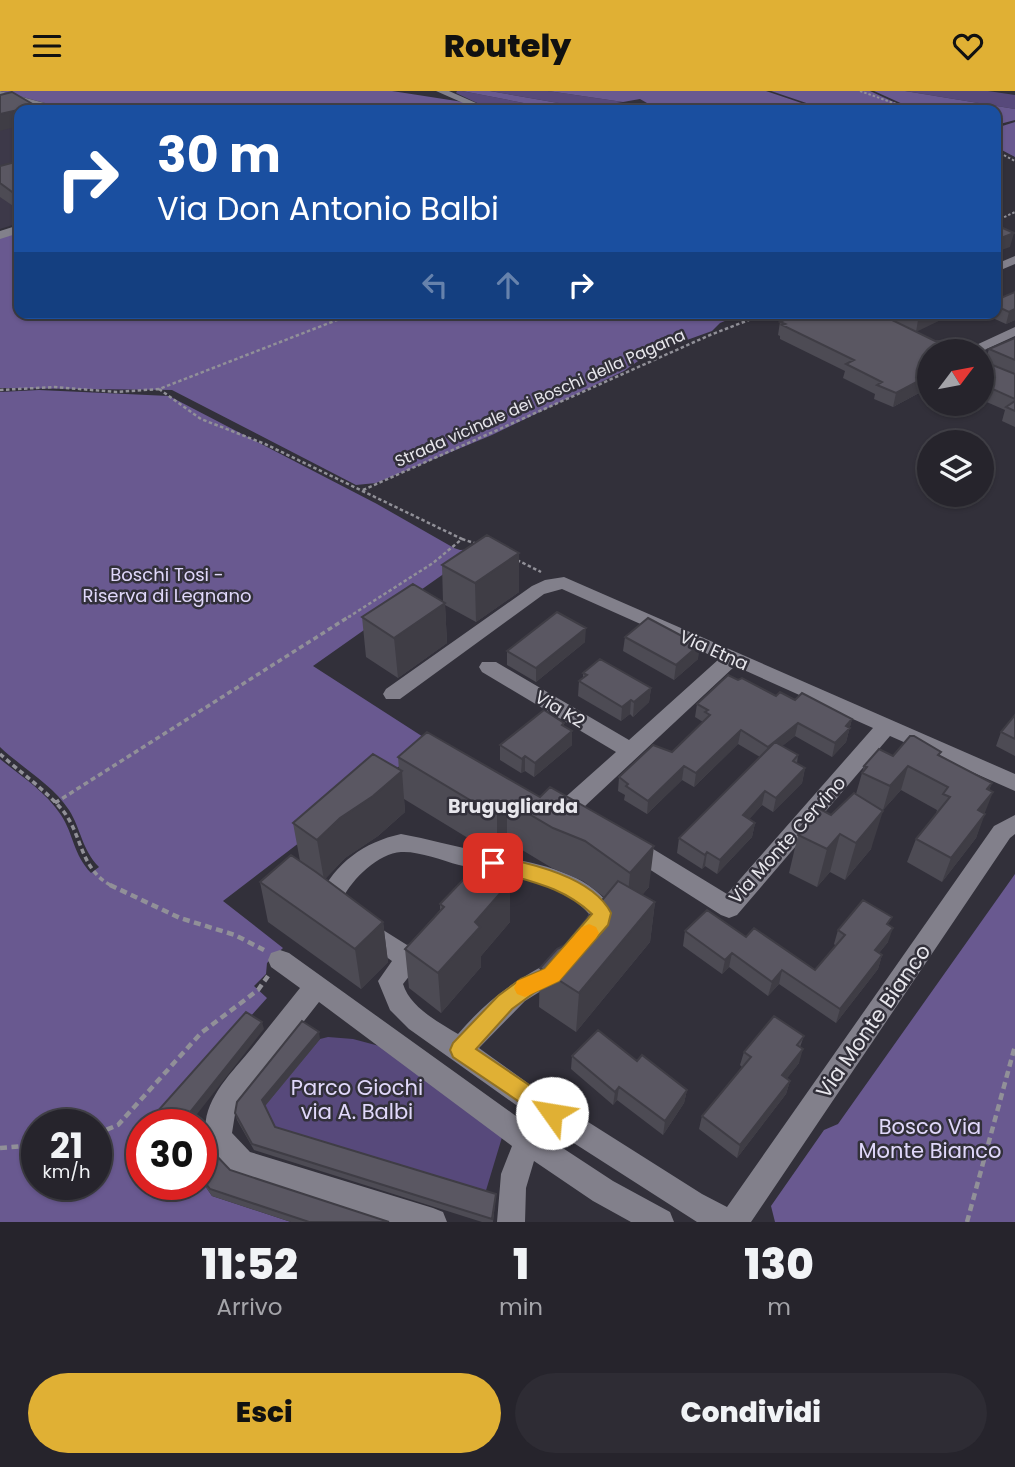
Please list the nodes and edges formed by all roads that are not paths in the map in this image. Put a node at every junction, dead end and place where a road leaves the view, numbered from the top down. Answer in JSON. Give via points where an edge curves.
{"nodes":[{"id":1,"x":441,"y":91,"type":"edge"},
{"id":2,"x":0,"y":93,"type":"edge"},
{"id":3,"x":42,"y":105,"type":"edge"},
{"id":4,"x":475,"y":105,"type":"edge"},
{"id":5,"x":873,"y":319,"type":"edge"},
{"id":6,"x":1015,"y":331,"type":"edge"},
{"id":7,"x":917,"y":339,"type":"edge"},
{"id":8,"x":994,"y":340,"type":"edge"},
{"id":9,"x":732,"y":659,"type":"junction"},
{"id":10,"x":489,"y":667,"type":"dead end"},
{"id":11,"x":393,"y":694,"type":"dead end"},
{"id":12,"x":887,"y":726,"type":"junction"},
{"id":13,"x":631,"y":751,"type":"junction"},
{"id":14,"x":1015,"y":783,"type":"edge"},
{"id":15,"x":1015,"y":823,"type":"edge"},
{"id":16,"x":433,"y":934,"type":"edge"},
{"id":17,"x":280,"y":960,"type":"road end"},
{"id":18,"x":409,"y":960,"type":"junction"},
{"id":19,"x":316,"y":987,"type":"junction"},
{"id":20,"x":461,"y":1050,"type":"junction"},
{"id":21,"x":552,"y":1113,"type":"junction"},
{"id":22,"x":529,"y":1142,"type":"junction"},
{"id":23,"x":433,"y":1222,"type":"edge"},
{"id":24,"x":511,"y":1222,"type":"edge"},
{"id":25,"x":660,"y":1222,"type":"edge"},
{"id":26,"x":727,"y":1222,"type":"edge"},
{"id":27,"x":734,"y":1222,"type":"edge"}],
"edges":[{"from":1,"to":4,"type":"street"},
{"from":2,"to":3,"type":"street"},
{"from":5,"to":7,"type":"street"},
{"from":6,"to":8,"type":"street"},
{"from":9,"to":11,"type":"street","name":"Via Etna","via":[[564,583],[538,590]]},
{"from":9,"to":12,"type":"street","name":"Via Etna"},
{"from":9,"to":13,"type":"street"},
{"from":10,"to":13,"type":"street","name":"Via K2"},
{"from":12,"to":13,"type":"street","name":"Via Monte Cervino","via":[[729,908],[569,807]]},
{"from":12,"to":14,"type":"street","name":"Via Etna"},
{"from":15,"to":27,"type":"street","name":"Via Monte Bianco","via":[[1002,832]]},
{"from":16,"to":18,"type":"street"},
{"from":17,"to":19,"type":"street"},
{"from":18,"to":20,"type":"street","via":[[390,981],[391,991],[400,1005]]},
{"from":18,"to":20,"type":"street","via":[[334,907],[331,898],[337,884],[389,844],[408,844],[529,871],[564,885],[602,913],[552,975],[528,985],[505,1003]]},
{"from":19,"to":22,"type":"street"},
{"from":19,"to":23,"type":"street","via":[[227,1099],[216,1131],[223,1146],[242,1163]]},
{"from":20,"to":21,"type":"street"},
{"from":21,"to":22,"type":"street"},
{"from":21,"to":26,"type":"street"},
{"from":22,"to":24,"type":"street","via":[[511,1183]]},
{"from":22,"to":25,"type":"street"}]}
